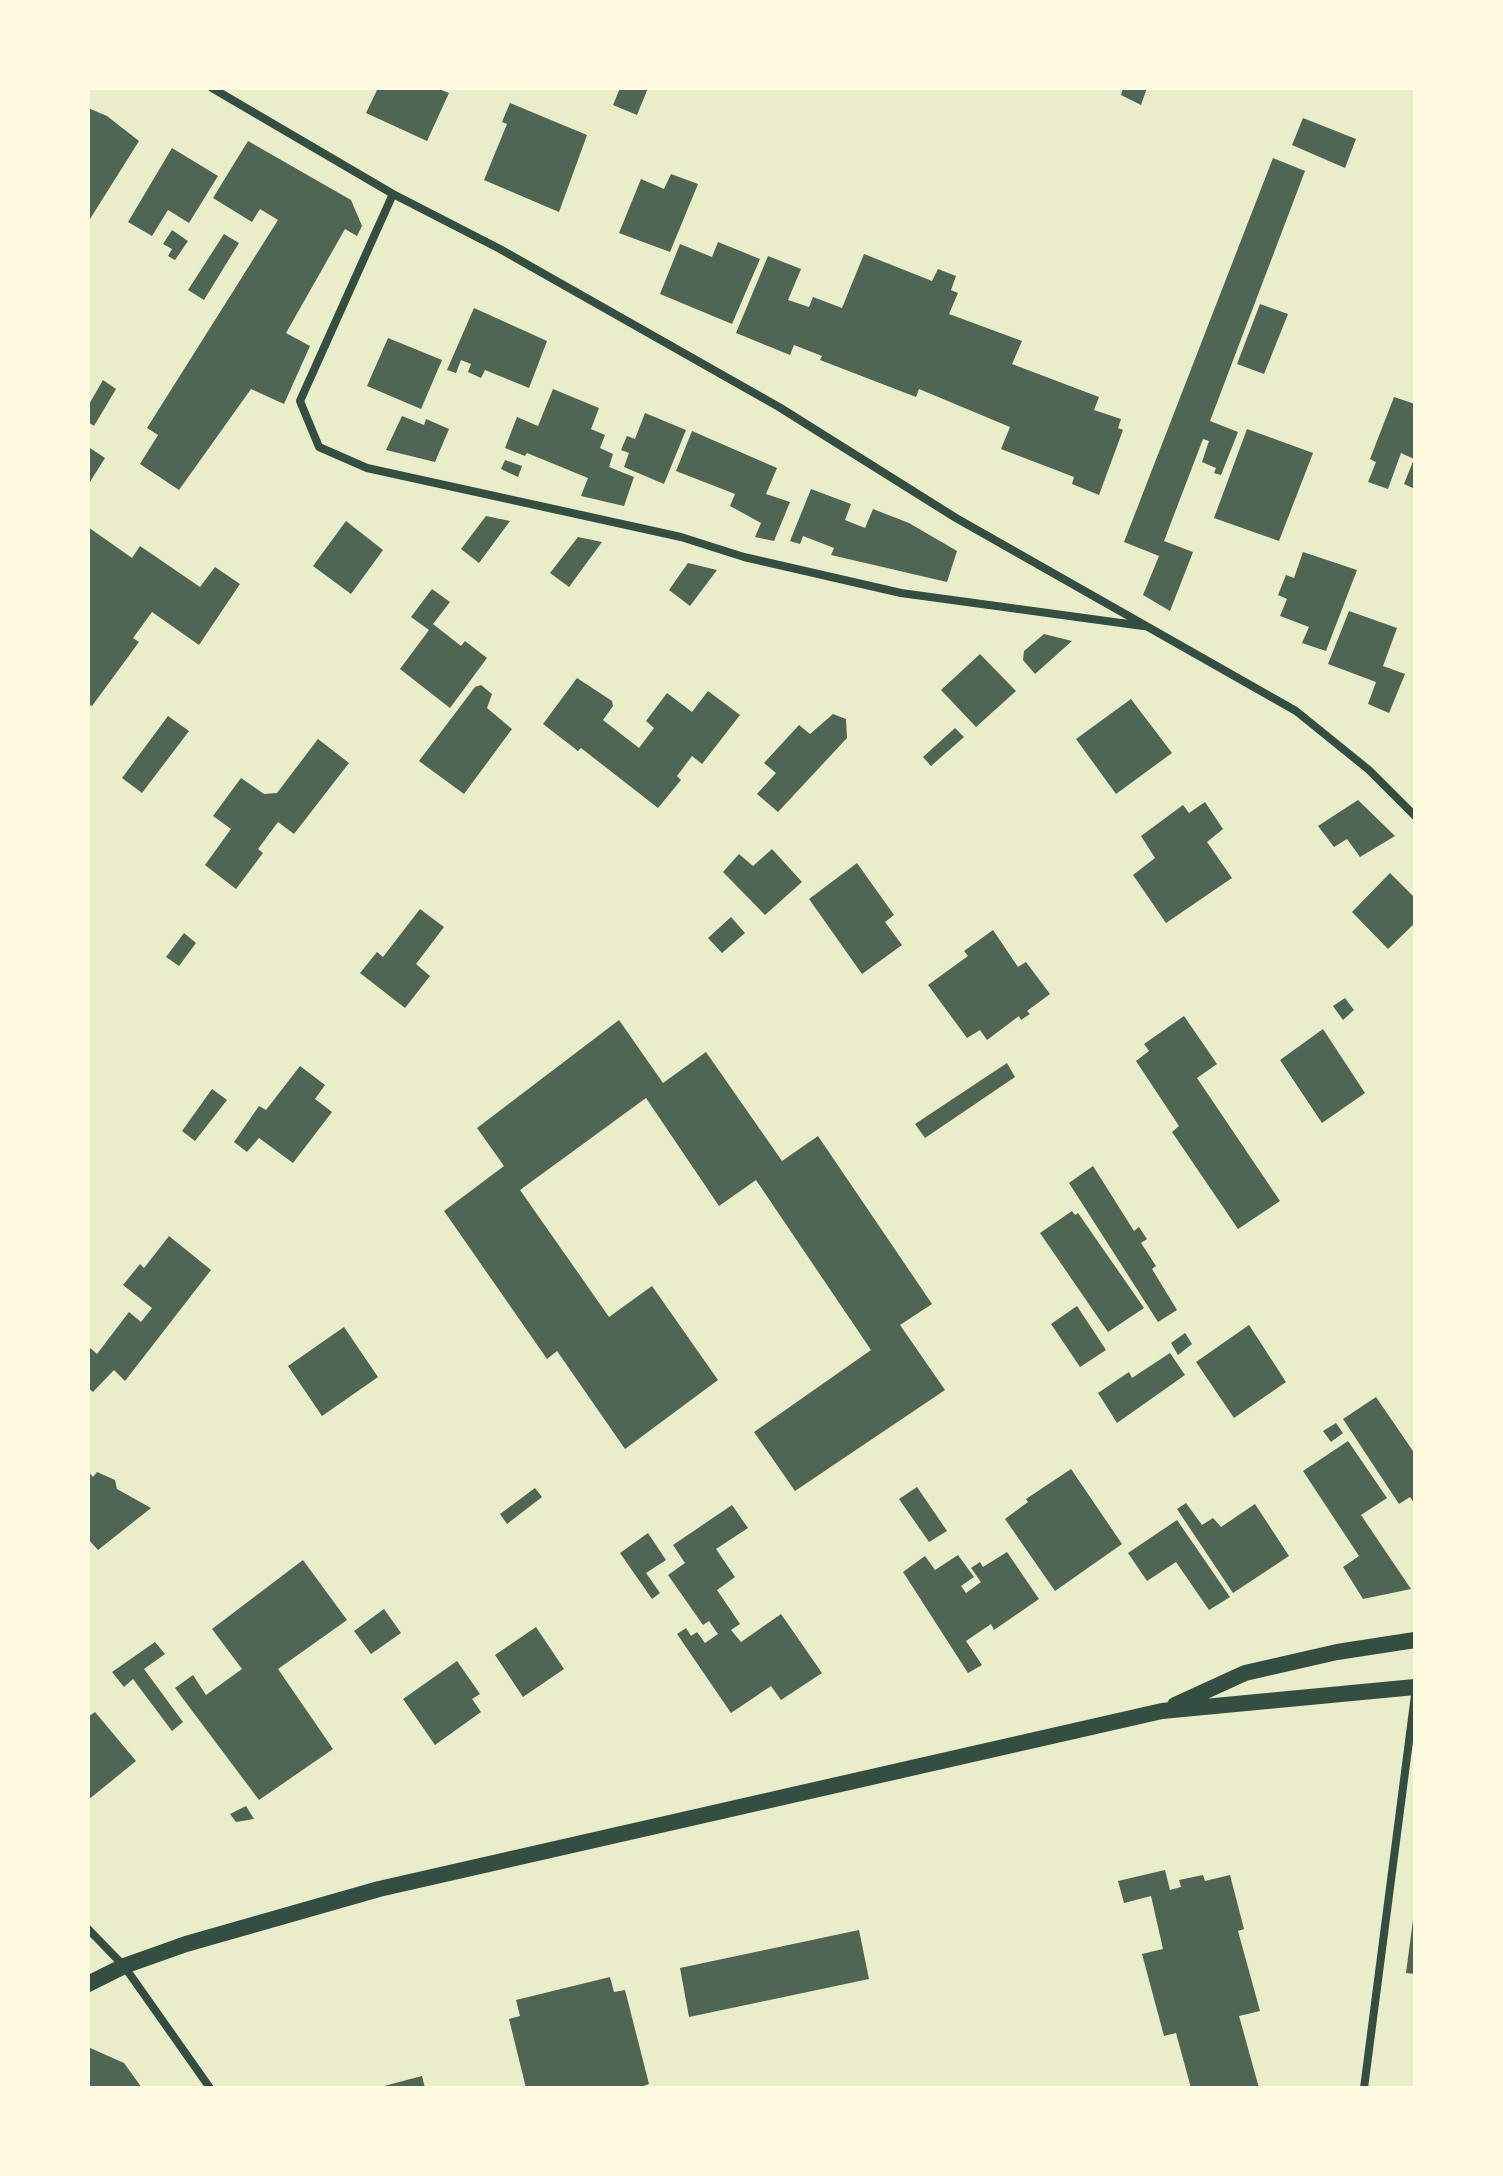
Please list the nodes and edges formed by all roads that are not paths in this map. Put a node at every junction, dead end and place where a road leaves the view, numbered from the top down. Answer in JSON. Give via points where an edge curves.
{"nodes":[{"id":1,"x":212,"y":88,"type":"edge"},
{"id":2,"x":393,"y":194,"type":"junction"},
{"id":3,"x":1148,"y":627,"type":"junction"},
{"id":4,"x":1415,"y":816,"type":"edge"},
{"id":5,"x":1415,"y":1640,"type":"edge"},
{"id":6,"x":1415,"y":1687,"type":"edge"},
{"id":7,"x":1415,"y":1695,"type":"edge"},
{"id":8,"x":1162,"y":1711,"type":"junction"},
{"id":9,"x":88,"y":1929,"type":"edge"},
{"id":10,"x":124,"y":1966,"type":"junction"},
{"id":11,"x":88,"y":1984,"type":"edge"},
{"id":12,"x":210,"y":2088,"type":"edge"},
{"id":13,"x":1364,"y":2088,"type":"edge"}],
"edges":[{"from":1,"to":2,"type":"street"},
{"from":2,"to":3,"type":"street","via":[[779,407],[956,518]]},
{"from":2,"to":3,"type":"street","via":[[300,401],[319,447],[367,468],[681,537],[901,593]]},
{"from":3,"to":4,"type":"street","via":[[1296,711],[1369,770]]},
{"from":5,"to":8,"type":"main road","via":[[1245,1673]]},
{"from":6,"to":8,"type":"main road"},
{"from":7,"to":13,"type":"street"},
{"from":8,"to":10,"type":"main road","via":[[379,1889]]},
{"from":9,"to":10,"type":"street"},
{"from":10,"to":11,"type":"main road"},
{"from":10,"to":12,"type":"street"}]}
